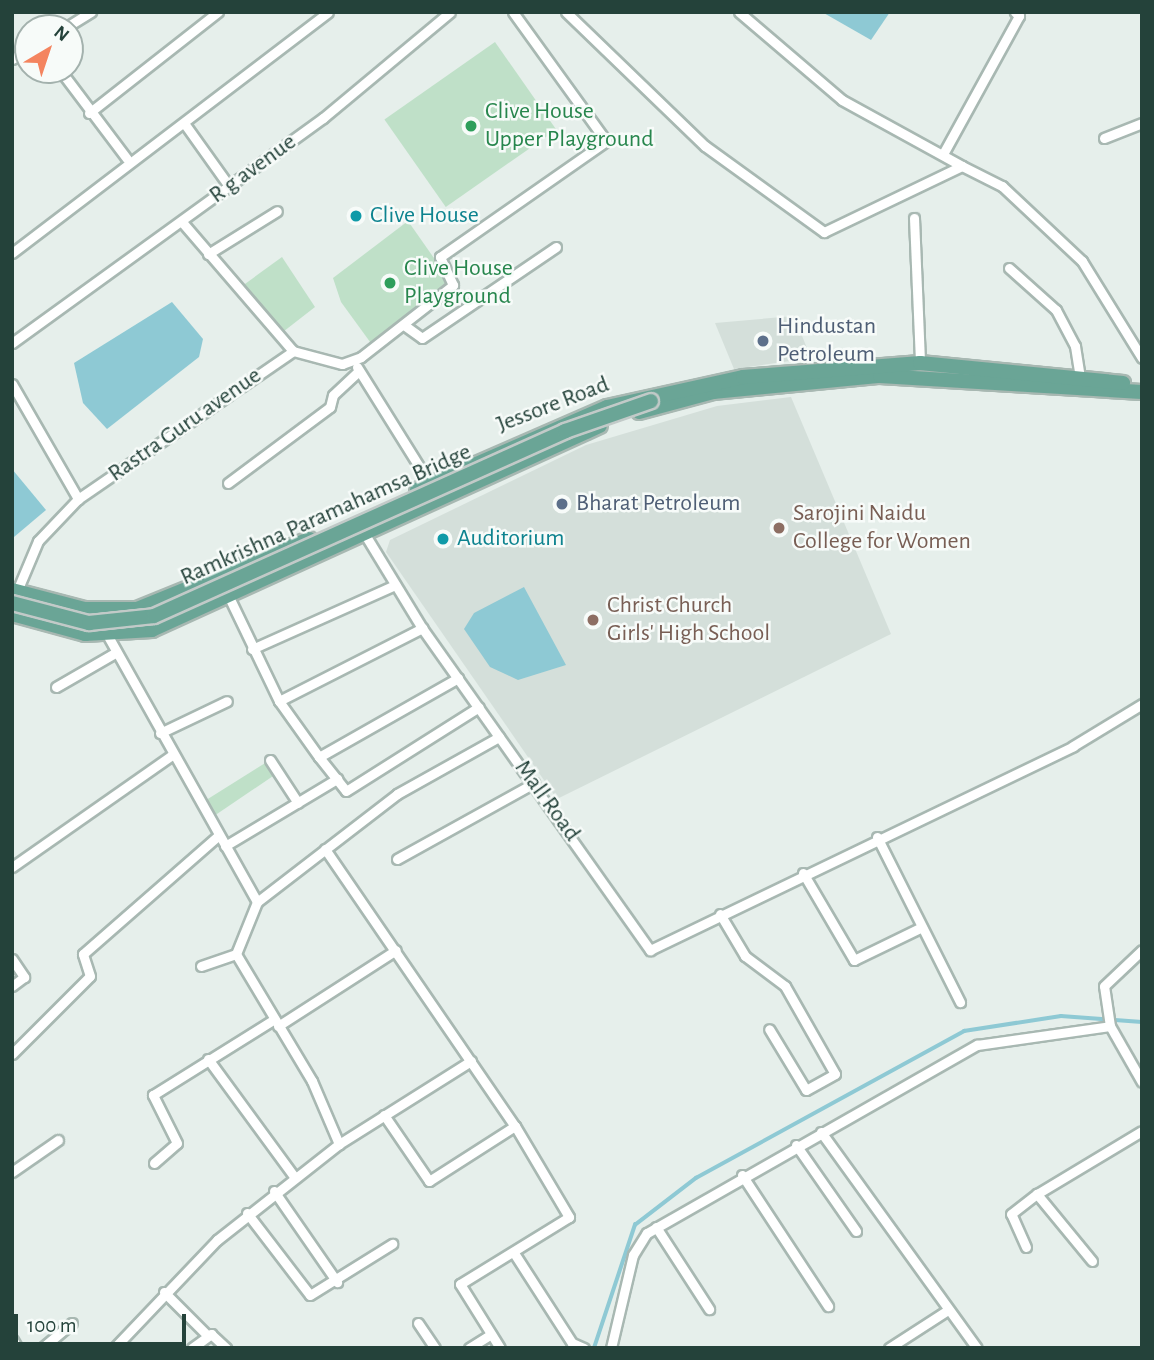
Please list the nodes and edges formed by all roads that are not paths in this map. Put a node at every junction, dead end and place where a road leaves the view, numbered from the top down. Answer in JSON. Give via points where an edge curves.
{"nodes":[{"id":1,"x":218,"y":12,"type":"edge"},
{"id":2,"x":328,"y":12,"type":"edge"},
{"id":3,"x":450,"y":12,"type":"edge"},
{"id":4,"x":513,"y":12,"type":"edge"},
{"id":5,"x":566,"y":12,"type":"edge"},
{"id":6,"x":738,"y":12,"type":"edge"},
{"id":7,"x":1015,"y":12,"type":"edge"},
{"id":8,"x":69,"y":84,"type":"edge"},
{"id":9,"x":89,"y":113,"type":"junction"},
{"id":10,"x":184,"y":123,"type":"junction"},
{"id":11,"x":1142,"y":123,"type":"edge"},
{"id":12,"x":1104,"y":138,"type":"dead end"},
{"id":13,"x":943,"y":154,"type":"junction"},
{"id":14,"x":127,"y":159,"type":"junction"},
{"id":15,"x":962,"y":166,"type":"junction"},
{"id":16,"x":229,"y":186,"type":"junction"},
{"id":17,"x":277,"y":211,"type":"dead end"},
{"id":18,"x":914,"y":218,"type":"dead end"},
{"id":19,"x":182,"y":222,"type":"junction"},
{"id":20,"x":556,"y":247,"type":"dead end"},
{"id":21,"x":12,"y":253,"type":"edge"},
{"id":22,"x":208,"y":254,"type":"junction"},
{"id":23,"x":1009,"y":268,"type":"dead end"},
{"id":24,"x":404,"y":326,"type":"junction"},
{"id":25,"x":12,"y":343,"type":"edge"},
{"id":26,"x":293,"y":351,"type":"junction"},
{"id":27,"x":1142,"y":358,"type":"edge"},
{"id":28,"x":353,"y":360,"type":"junction"},
{"id":29,"x":920,"y":363,"type":"junction"},
{"id":30,"x":359,"y":371,"type":"junction"},
{"id":31,"x":1080,"y":378,"type":"junction"},
{"id":32,"x":12,"y":384,"type":"edge"},
{"id":33,"x":1142,"y":384,"type":"edge"},
{"id":34,"x":700,"y":389,"type":"junction"},
{"id":35,"x":1142,"y":391,"type":"edge"},
{"id":36,"x":661,"y":398,"type":"junction"},
{"id":37,"x":228,"y":483,"type":"dead end"},
{"id":38,"x":430,"y":484,"type":"junction"},
{"id":39,"x":78,"y":499,"type":"junction"},
{"id":40,"x":364,"y":533,"type":"junction"},
{"id":41,"x":395,"y":585,"type":"junction"},
{"id":42,"x":14,"y":595,"type":"edge"},
{"id":43,"x":229,"y":595,"type":"junction"},
{"id":44,"x":101,"y":610,"type":"junction"},
{"id":45,"x":12,"y":614,"type":"edge"},
{"id":46,"x":422,"y":628,"type":"junction"},
{"id":47,"x":105,"y":636,"type":"junction"},
{"id":48,"x":252,"y":649,"type":"junction"},
{"id":49,"x":115,"y":653,"type":"junction"},
{"id":50,"x":458,"y":678,"type":"junction"},
{"id":51,"x":56,"y":687,"type":"dead end"},
{"id":52,"x":227,"y":701,"type":"dead end"},
{"id":53,"x":279,"y":701,"type":"junction"},
{"id":54,"x":1142,"y":705,"type":"edge"},
{"id":55,"x":479,"y":707,"type":"junction"},
{"id":56,"x":159,"y":733,"type":"junction"},
{"id":57,"x":499,"y":737,"type":"junction"},
{"id":58,"x":172,"y":755,"type":"junction"},
{"id":59,"x":318,"y":757,"type":"junction"},
{"id":60,"x":270,"y":760,"type":"dead end"},
{"id":61,"x":337,"y":779,"type":"junction"},
{"id":62,"x":534,"y":783,"type":"junction"},
{"id":63,"x":298,"y":803,"type":"junction"},
{"id":64,"x":218,"y":836,"type":"junction"},
{"id":65,"x":877,"y":837,"type":"junction"},
{"id":66,"x":225,"y":846,"type":"junction"},
{"id":67,"x":325,"y":849,"type":"junction"},
{"id":68,"x":397,"y":859,"type":"dead end"},
{"id":69,"x":12,"y":867,"type":"edge"},
{"id":70,"x":803,"y":873,"type":"junction"},
{"id":71,"x":257,"y":902,"type":"junction"},
{"id":72,"x":720,"y":914,"type":"junction"},
{"id":73,"x":920,"y":928,"type":"junction"},
{"id":74,"x":396,"y":950,"type":"junction"},
{"id":75,"x":1142,"y":950,"type":"edge"},
{"id":76,"x":236,"y":954,"type":"junction"},
{"id":77,"x":12,"y":959,"type":"edge"},
{"id":78,"x":201,"y":967,"type":"dead end"},
{"id":79,"x":12,"y":986,"type":"edge"},
{"id":80,"x":960,"y":1002,"type":"dead end"},
{"id":81,"x":276,"y":1023,"type":"junction"},
{"id":82,"x":1109,"y":1024,"type":"junction"},
{"id":83,"x":769,"y":1029,"type":"dead end"},
{"id":84,"x":12,"y":1054,"type":"edge"},
{"id":85,"x":208,"y":1059,"type":"junction"},
{"id":86,"x":471,"y":1061,"type":"junction"},
{"id":87,"x":1142,"y":1082,"type":"edge"},
{"id":88,"x":384,"y":1115,"type":"junction"},
{"id":89,"x":515,"y":1126,"type":"junction"},
{"id":90,"x":1142,"y":1131,"type":"edge"},
{"id":91,"x":821,"y":1132,"type":"junction"},
{"id":92,"x":58,"y":1140,"type":"dead end"},
{"id":93,"x":339,"y":1144,"type":"junction"},
{"id":94,"x":796,"y":1146,"type":"junction"},
{"id":95,"x":154,"y":1163,"type":"dead end"},
{"id":96,"x":12,"y":1172,"type":"edge"},
{"id":97,"x":293,"y":1175,"type":"junction"},
{"id":98,"x":742,"y":1175,"type":"junction"},
{"id":99,"x":274,"y":1191,"type":"junction"},
{"id":100,"x":1037,"y":1194,"type":"junction"},
{"id":101,"x":247,"y":1213,"type":"junction"},
{"id":102,"x":656,"y":1227,"type":"junction"},
{"id":103,"x":856,"y":1231,"type":"dead end"},
{"id":104,"x":392,"y":1244,"type":"dead end"},
{"id":105,"x":1026,"y":1247,"type":"dead end"},
{"id":106,"x":514,"y":1253,"type":"junction"},
{"id":107,"x":1091,"y":1261,"type":"dead end"},
{"id":108,"x":337,"y":1282,"type":"junction"},
{"id":109,"x":164,"y":1292,"type":"junction"},
{"id":110,"x":828,"y":1306,"type":"dead end"},
{"id":111,"x":709,"y":1309,"type":"dead end"},
{"id":112,"x":948,"y":1310,"type":"junction"},
{"id":113,"x":72,"y":1323,"type":"dead end"},
{"id":114,"x":418,"y":1323,"type":"dead end"},
{"id":115,"x":207,"y":1335,"type":"junction"},
{"id":116,"x":490,"y":1335,"type":"junction"},
{"id":117,"x":12,"y":1341,"type":"edge"},
{"id":118,"x":582,"y":1347,"type":"edge"},
{"id":119,"x":16,"y":1348,"type":"edge"},
{"id":120,"x":42,"y":1348,"type":"edge"},
{"id":121,"x":114,"y":1348,"type":"edge"},
{"id":122,"x":192,"y":1348,"type":"edge"},
{"id":123,"x":226,"y":1348,"type":"edge"},
{"id":124,"x":435,"y":1348,"type":"edge"},
{"id":125,"x":469,"y":1348,"type":"edge"},
{"id":126,"x":500,"y":1348,"type":"edge"},
{"id":127,"x":611,"y":1348,"type":"edge"},
{"id":128,"x":889,"y":1348,"type":"edge"},
{"id":129,"x":977,"y":1348,"type":"edge"}],
"edges":[{"from":1,"to":9,"type":"street"},
{"from":2,"to":10,"type":"street"},
{"from":3,"to":16,"type":"street","name":"R g avenue"},
{"from":4,"to":24,"type":"street","via":[[606,141],[440,257],[453,285]]},
{"from":5,"to":15,"type":"street","via":[[695,138],[824,232]]},
{"from":6,"to":13,"type":"street","via":[[842,100]]},
{"from":7,"to":13,"type":"street","via":[[1019,16]]},
{"from":8,"to":9,"type":"street"},
{"from":9,"to":14,"type":"street"},
{"from":10,"to":14,"type":"street"},
{"from":10,"to":16,"type":"street"},
{"from":11,"to":12,"type":"street"},
{"from":13,"to":15,"type":"street"},
{"from":14,"to":21,"type":"street"},
{"from":15,"to":27,"type":"street","via":[[1002,187],[1048,224],[1082,261]]},
{"from":16,"to":19,"type":"street","name":"R g avenue"},
{"from":17,"to":22,"type":"street"},
{"from":18,"to":29,"type":"street"},
{"from":19,"to":22,"type":"street"},
{"from":19,"to":25,"type":"street","name":"R g avenue"},
{"from":20,"to":24,"type":"street","via":[[422,338]]},
{"from":22,"to":26,"type":"street"},
{"from":23,"to":31,"type":"street","via":[[1056,310],[1075,346]]},
{"from":24,"to":28,"type":"street"},
{"from":26,"to":28,"type":"street","via":[[342,364]]},
{"from":26,"to":39,"type":"street","name":"Rastra Guru avenue"},
{"from":28,"to":30,"type":"street"},
{"from":29,"to":31,"type":"main road","name":"Jessore Road"},
{"from":29,"to":34,"type":"main road","name":"Jessore Road"},
{"from":30,"to":37,"type":"street","via":[[333,395],[330,407]]},
{"from":30,"to":38,"type":"street"},
{"from":31,"to":33,"type":"main road","name":"Jessore Road"},
{"from":32,"to":39,"type":"street"},
{"from":34,"to":35,"type":"main road","name":"Jessore Road","via":[[880,376]]},
{"from":34,"to":36,"type":"main road","name":"Jessore Road"},
{"from":36,"to":38,"type":"main road","name":"Jessore Road","via":[[517,442]]},
{"from":36,"to":40,"type":"main road","name":"Jessore Road"},
{"from":36,"to":42,"type":"main road","name":"Ramkrishna Paramahamsa Bridge","bridge":true,"via":[[565,431],[153,616],[89,623]]},
{"from":38,"to":44,"type":"main road","name":"Jessore Road","via":[[172,598]]},
{"from":39,"to":42,"type":"street","name":"Rastra Guru avenue","via":[[38,541]]},
{"from":40,"to":41,"type":"street","name":"Mall Road"},
{"from":40,"to":43,"type":"main road","name":"Jessore Road"},
{"from":41,"to":46,"type":"street","name":"Mall Road"},
{"from":41,"to":48,"type":"street"},
{"from":42,"to":44,"type":"main road","name":"Jessore Road"},
{"from":43,"to":47,"type":"main road","name":"Jessore Road","via":[[152,630]]},
{"from":43,"to":48,"type":"street"},
{"from":44,"to":47,"type":"street"},
{"from":45,"to":47,"type":"main road","name":"Jessore Road"},
{"from":46,"to":50,"type":"street","name":"Mall Road"},
{"from":46,"to":53,"type":"street"},
{"from":47,"to":49,"type":"street"},
{"from":48,"to":53,"type":"street"},
{"from":49,"to":51,"type":"street"},
{"from":49,"to":56,"type":"street"},
{"from":50,"to":55,"type":"street","name":"Mall Road"},
{"from":50,"to":59,"type":"street"},
{"from":52,"to":56,"type":"street"},
{"from":53,"to":59,"type":"street"},
{"from":54,"to":65,"type":"street","name":"Mall Road","via":[[1073,746]]},
{"from":55,"to":57,"type":"street","name":"Mall Road"},
{"from":55,"to":61,"type":"street","via":[[346,790]]},
{"from":56,"to":58,"type":"street"},
{"from":57,"to":62,"type":"street","name":"Mall Road"},
{"from":57,"to":67,"type":"street","via":[[397,794]]},
{"from":58,"to":64,"type":"street"},
{"from":58,"to":69,"type":"street"},
{"from":59,"to":61,"type":"street"},
{"from":60,"to":63,"type":"street"},
{"from":61,"to":63,"type":"street"},
{"from":62,"to":68,"type":"street"},
{"from":62,"to":72,"type":"street","name":"Mall Road","via":[[650,950]]},
{"from":63,"to":66,"type":"street"},
{"from":64,"to":66,"type":"street"},
{"from":64,"to":84,"type":"street","via":[[83,954],[90,976]]},
{"from":65,"to":70,"type":"street","name":"Mall Road"},
{"from":65,"to":73,"type":"street"},
{"from":66,"to":71,"type":"street"},
{"from":67,"to":71,"type":"street"},
{"from":67,"to":74,"type":"street"},
{"from":70,"to":72,"type":"street","name":"Mall Road"},
{"from":70,"to":73,"type":"street","via":[[854,960]]},
{"from":71,"to":76,"type":"street"},
{"from":72,"to":83,"type":"street","via":[[746,956],[785,986],[835,1074],[806,1090]]},
{"from":73,"to":80,"type":"street"},
{"from":74,"to":81,"type":"street"},
{"from":74,"to":86,"type":"street"},
{"from":75,"to":82,"type":"street","via":[[1107,981]]},
{"from":76,"to":78,"type":"street"},
{"from":76,"to":81,"type":"street"},
{"from":77,"to":79,"type":"street","via":[[24,977]]},
{"from":81,"to":85,"type":"street"},
{"from":81,"to":93,"type":"street","via":[[313,1081]]},
{"from":82,"to":87,"type":"street"},
{"from":82,"to":91,"type":"street","via":[[977,1045]]},
{"from":85,"to":95,"type":"street","via":[[153,1094],[177,1143]]},
{"from":85,"to":97,"type":"street"},
{"from":86,"to":88,"type":"street"},
{"from":86,"to":89,"type":"street"},
{"from":88,"to":89,"type":"street","via":[[429,1181]]},
{"from":88,"to":93,"type":"street"},
{"from":89,"to":106,"type":"street","via":[[569,1217]]},
{"from":90,"to":100,"type":"street"},
{"from":91,"to":94,"type":"street"},
{"from":91,"to":112,"type":"street"},
{"from":92,"to":96,"type":"street"},
{"from":93,"to":97,"type":"street"},
{"from":94,"to":98,"type":"street"},
{"from":94,"to":103,"type":"street"},
{"from":97,"to":99,"type":"street"},
{"from":98,"to":102,"type":"street"},
{"from":98,"to":110,"type":"street"},
{"from":99,"to":101,"type":"street"},
{"from":99,"to":108,"type":"street"},
{"from":100,"to":105,"type":"street","via":[[1011,1214]]},
{"from":100,"to":107,"type":"street"},
{"from":101,"to":108,"type":"street","via":[[304,1291],[316,1295]]},
{"from":101,"to":109,"type":"street"},
{"from":102,"to":111,"type":"street"},
{"from":102,"to":127,"type":"street","via":[[633,1255]]},
{"from":104,"to":108,"type":"street"},
{"from":106,"to":116,"type":"street","via":[[460,1284]]},
{"from":106,"to":118,"type":"street"},
{"from":109,"to":115,"type":"street"},
{"from":109,"to":121,"type":"street"},
{"from":112,"to":128,"type":"street"},
{"from":112,"to":129,"type":"street"},
{"from":113,"to":120,"type":"street"},
{"from":114,"to":124,"type":"street"},
{"from":115,"to":122,"type":"street"},
{"from":115,"to":123,"type":"street"},
{"from":116,"to":125,"type":"street"},
{"from":116,"to":126,"type":"street"},
{"from":117,"to":119,"type":"street"}]}
